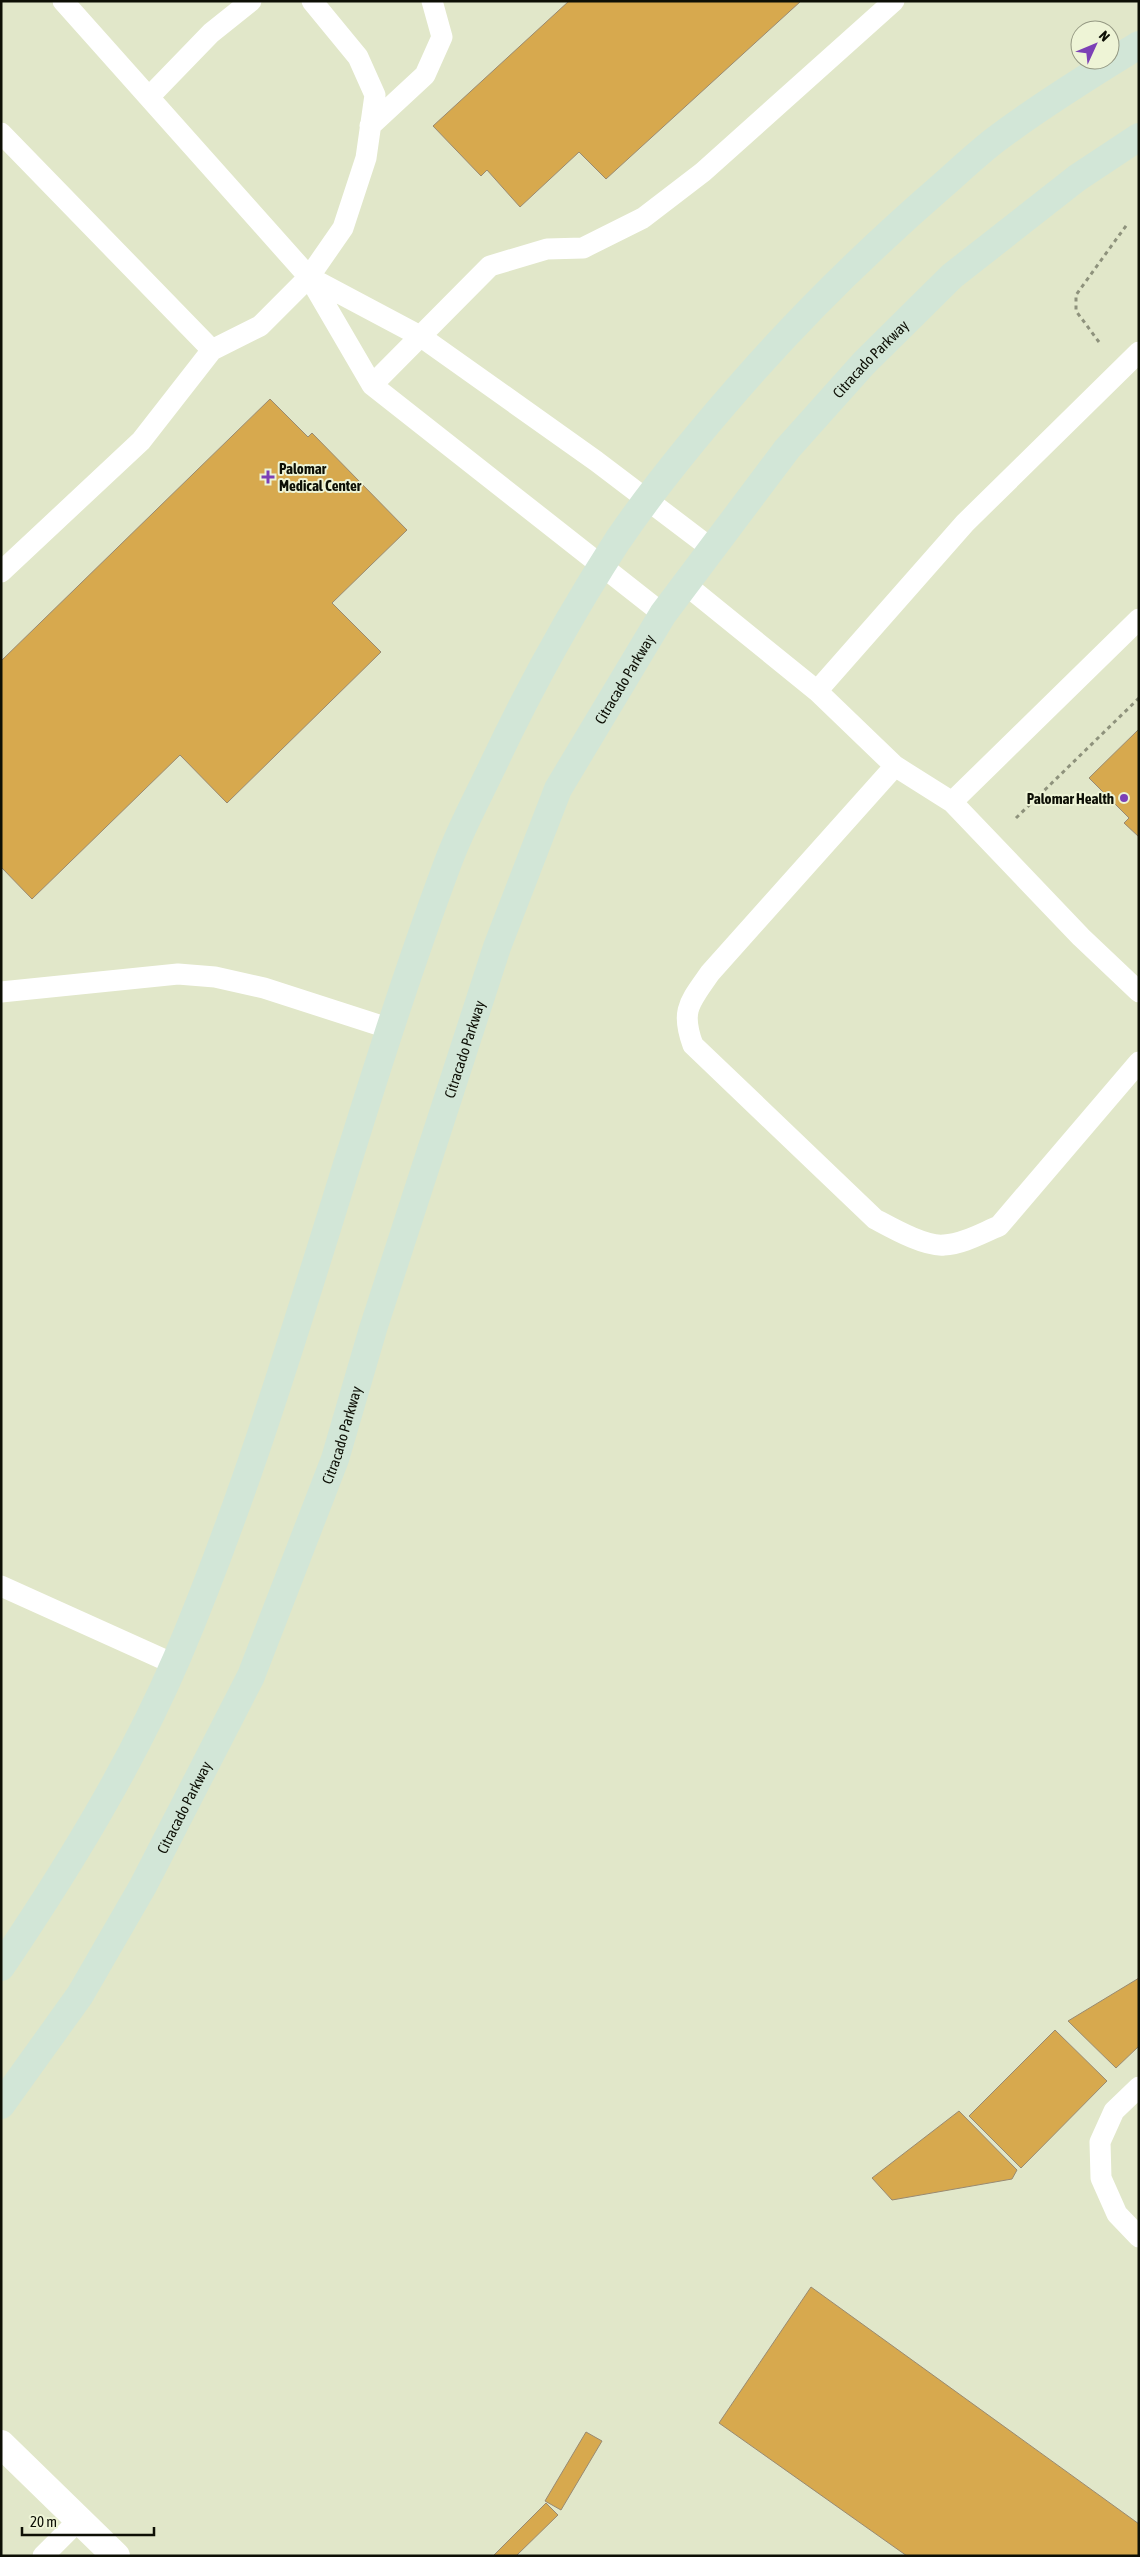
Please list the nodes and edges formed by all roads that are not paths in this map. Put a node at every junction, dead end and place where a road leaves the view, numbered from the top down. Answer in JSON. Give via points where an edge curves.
{"nodes":[{"id":1,"x":63,"y":1,"type":"edge"},
{"id":2,"x":251,"y":1,"type":"edge"},
{"id":3,"x":312,"y":1,"type":"edge"},
{"id":4,"x":432,"y":1,"type":"edge"},
{"id":5,"x":894,"y":1,"type":"edge"},
{"id":6,"x":1139,"y":45,"type":"edge"},
{"id":7,"x":150,"y":96,"type":"junction"},
{"id":8,"x":370,"y":126,"type":"junction"},
{"id":9,"x":1,"y":133,"type":"edge"},
{"id":10,"x":1139,"y":137,"type":"edge"},
{"id":11,"x":309,"y":277,"type":"junction"},
{"id":12,"x":420,"y":336,"type":"junction"},
{"id":13,"x":212,"y":350,"type":"junction"},
{"id":14,"x":1139,"y":352,"type":"edge"},
{"id":15,"x":372,"y":385,"type":"junction"},
{"id":16,"x":648,"y":501,"type":"junction"},
{"id":17,"x":712,"y":549,"type":"junction"},
{"id":18,"x":602,"y":566,"type":"junction"},
{"id":19,"x":1,"y":572,"type":"edge"},
{"id":20,"x":685,"y":584,"type":"junction"},
{"id":21,"x":663,"y":614,"type":"junction"},
{"id":22,"x":1139,"y":619,"type":"edge"},
{"id":23,"x":817,"y":691,"type":"junction"},
{"id":24,"x":895,"y":766,"type":"junction"},
{"id":25,"x":952,"y":802,"type":"junction"},
{"id":26,"x":1,"y":992,"type":"edge"},
{"id":27,"x":1139,"y":992,"type":"edge"},
{"id":28,"x":390,"y":1029,"type":"junction"},
{"id":29,"x":1139,"y":1062,"type":"edge"},
{"id":30,"x":1,"y":1586,"type":"edge"},
{"id":31,"x":174,"y":1664,"type":"junction"},
{"id":32,"x":1,"y":1968,"type":"edge"},
{"id":33,"x":1139,"y":2087,"type":"edge"},
{"id":34,"x":1,"y":2105,"type":"edge"},
{"id":35,"x":1139,"y":2237,"type":"edge"},
{"id":36,"x":1,"y":2444,"type":"edge"},
{"id":37,"x":79,"y":2520,"type":"junction"},
{"id":38,"x":43,"y":2556,"type":"edge"},
{"id":39,"x":116,"y":2556,"type":"edge"}],
"edges":[{"from":1,"to":7,"type":"lane"},
{"from":2,"to":7,"type":"lane","via":[[211,33]]},
{"from":3,"to":8,"type":"lane","via":[[358,56],[374,95]]},
{"from":4,"to":8,"type":"lane","via":[[442,37],[425,75]]},
{"from":5,"to":12,"type":"lane","via":[[704,172],[643,218],[583,248],[547,249],[490,266]]},
{"from":6,"to":16,"type":"main road","via":[[994,141],[902,221],[801,318],[708,423]]},
{"from":7,"to":11,"type":"lane"},
{"from":8,"to":11,"type":"lane","via":[[366,158],[343,228]]},
{"from":9,"to":13,"type":"lane"},
{"from":10,"to":17,"type":"main road","name":"Citracado Parkway","via":[[1076,178],[952,276],[864,363],[786,449]]},
{"from":11,"to":12,"type":"lane"},
{"from":11,"to":13,"type":"lane","via":[[260,326]]},
{"from":11,"to":15,"type":"lane"},
{"from":12,"to":15,"type":"lane"},
{"from":12,"to":16,"type":"lane"},
{"from":13,"to":19,"type":"lane","via":[[141,441]]},
{"from":14,"to":23,"type":"lane","via":[[965,523]]},
{"from":15,"to":18,"type":"lane"},
{"from":16,"to":17,"type":"lane"},
{"from":16,"to":18,"type":"main road"},
{"from":17,"to":20,"type":"main road","name":"Citracado Parkway"},
{"from":18,"to":21,"type":"lane"},
{"from":18,"to":28,"type":"main road","via":[[526,695],[449,859]]},
{"from":20,"to":21,"type":"main road","name":"Citracado Parkway"},
{"from":20,"to":23,"type":"lane"},
{"from":21,"to":34,"type":"main road","name":"Citracado Parkway","via":[[555,798],[497,947],[373,1329],[335,1459],[251,1676],[143,1886],[80,1995]]},
{"from":22,"to":25,"type":"lane"},
{"from":23,"to":24,"type":"lane"},
{"from":24,"to":25,"type":"lane"},
{"from":24,"to":29,"type":"lane","via":[[710,973],[690,1002],[685,1025],[693,1046],[875,1219],[905,1235],[943,1246],[999,1226]]},
{"from":25,"to":27,"type":"lane","via":[[1081,937]]},
{"from":26,"to":28,"type":"lane","via":[[178,974],[215,977],[264,988]]},
{"from":28,"to":31,"type":"main road","via":[[245,1484]]},
{"from":30,"to":31,"type":"lane"},
{"from":31,"to":32,"type":"main road","via":[[126,1764],[49,1896]]},
{"from":33,"to":35,"type":"lane","via":[[1114,2111],[1100,2142],[1101,2178],[1117,2214]]},
{"from":36,"to":37,"type":"street"},
{"from":37,"to":38,"type":"lane"},
{"from":37,"to":39,"type":"street"}]}
